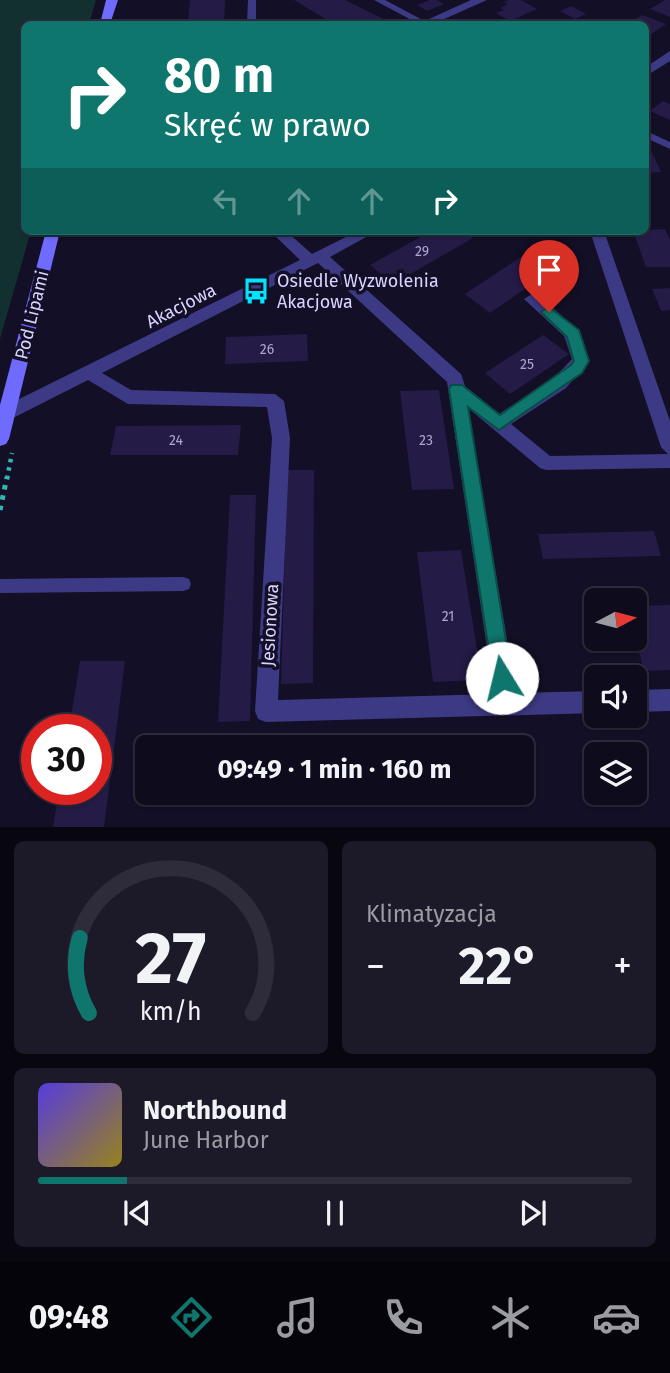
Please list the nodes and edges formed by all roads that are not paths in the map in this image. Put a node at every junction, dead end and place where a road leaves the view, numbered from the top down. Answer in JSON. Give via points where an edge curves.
{"nodes":[{"id":1,"x":112,"y":0,"type":"edge"},
{"id":2,"x":252,"y":0,"type":"edge"},
{"id":3,"x":378,"y":0,"type":"edge"},
{"id":4,"x":481,"y":0,"type":"edge"},
{"id":5,"x":107,"y":21,"type":"edge"},
{"id":6,"x":252,"y":21,"type":"edge"},
{"id":7,"x":419,"y":21,"type":"edge"},
{"id":8,"x":432,"y":21,"type":"edge"},
{"id":9,"x":670,"y":55,"type":"edge"},
{"id":10,"x":649,"y":70,"type":"edge"},
{"id":11,"x":649,"y":136,"type":"edge"},
{"id":12,"x":670,"y":146,"type":"edge"},
{"id":13,"x":52,"y":235,"type":"edge"},
{"id":14,"x":282,"y":235,"type":"edge"},
{"id":15,"x":363,"y":235,"type":"edge"},
{"id":16,"x":598,"y":235,"type":"edge"},
{"id":17,"x":316,"y":260,"type":"junction"},
{"id":18,"x":531,"y":299,"type":"dead end"},
{"id":19,"x":90,"y":373,"type":"junction"},
{"id":20,"x":457,"y":389,"type":"junction"},
{"id":21,"x":7,"y":413,"type":"junction"},
{"id":22,"x":499,"y":424,"type":"junction"},
{"id":23,"x":7,"y":442,"type":"edge"},
{"id":24,"x":670,"y":447,"type":"edge"},
{"id":25,"x":670,"y":461,"type":"edge"},
{"id":26,"x":183,"y":584,"type":"dead end"},
{"id":27,"x":0,"y":586,"type":"edge"},
{"id":28,"x":670,"y":700,"type":"edge"},
{"id":29,"x":647,"y":701,"type":"edge"},
{"id":30,"x":584,"y":702,"type":"edge"},
{"id":31,"x":507,"y":704,"type":"junction"}],
"edges":[{"from":1,"to":5,"type":"street"},
{"from":2,"to":6,"type":"lane"},
{"from":3,"to":7,"type":"lane"},
{"from":4,"to":8,"type":"street"},
{"from":9,"to":10,"type":"street"},
{"from":11,"to":12,"type":"lane"},
{"from":13,"to":21,"type":"street","name":"Pod Lipami"},
{"from":14,"to":17,"type":"street"},
{"from":15,"to":17,"type":"street","name":"Akacjowa"},
{"from":16,"to":24,"type":"street"},
{"from":17,"to":19,"type":"street","name":"Akacjowa"},
{"from":17,"to":20,"type":"street","via":[[455,379]]},
{"from":18,"to":22,"type":"street","via":[[566,324],[574,334],[581,361],[560,383]]},
{"from":19,"to":21,"type":"street","name":"Akacjowa"},
{"from":19,"to":31,"type":"street","name":"Jesionowa","via":[[128,397],[275,401],[281,438],[266,711]]},
{"from":20,"to":22,"type":"street"},
{"from":20,"to":31,"type":"street"},
{"from":21,"to":23,"type":"street","name":"Pod Lipami"},
{"from":22,"to":25,"type":"street","via":[[546,463]]},
{"from":26,"to":27,"type":"lane"},
{"from":28,"to":29,"type":"street"},
{"from":30,"to":31,"type":"street","name":"Jesionowa"}]}
